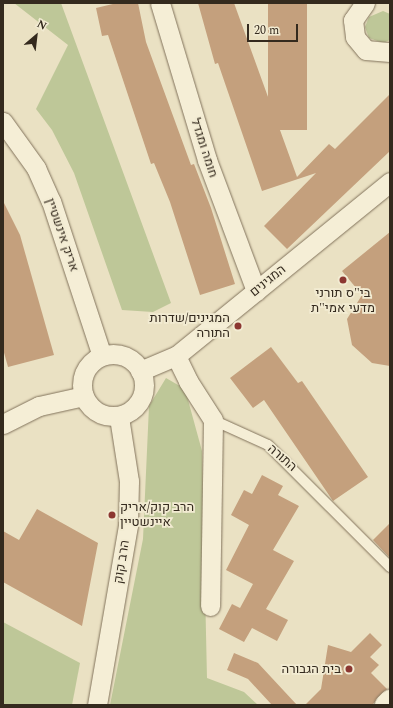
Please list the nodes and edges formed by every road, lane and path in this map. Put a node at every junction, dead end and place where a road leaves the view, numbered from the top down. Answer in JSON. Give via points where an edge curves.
{"nodes":[{"id":1,"x":160,"y":3,"type":"edge"},
{"id":2,"x":362,"y":4,"type":"edge"},
{"id":3,"x":390,"y":52,"type":"edge"},
{"id":4,"x":3,"y":122,"type":"edge"},
{"id":5,"x":390,"y":182,"type":"edge"},
{"id":6,"x":256,"y":291,"type":"junction"},
{"id":7,"x":102,"y":356,"type":"junction"},
{"id":8,"x":176,"y":356,"type":"junction"},
{"id":9,"x":140,"y":371,"type":"junction"},
{"id":10,"x":84,"y":396,"type":"junction"},
{"id":11,"x":119,"y":417,"type":"junction"},
{"id":12,"x":214,"y":420,"type":"junction"},
{"id":13,"x":3,"y":424,"type":"edge"},
{"id":14,"x":390,"y":567,"type":"edge"},
{"id":15,"x":210,"y":606,"type":"dead end"},
{"id":16,"x":390,"y":701,"type":"edge"},
{"id":17,"x":97,"y":705,"type":"edge"},
{"id":18,"x":386,"y":705,"type":"edge"}],
"edges":[{"from":1,"to":6,"type":"street","name":"חומה ומגדל","via":[[207,160]]},
{"from":2,"to":3,"type":"street","via":[[353,20],[355,37],[366,50]]},
{"from":4,"to":7,"type":"street","name":"אריק אינשטיין","via":[[36,168],[51,201]]},
{"from":5,"to":6,"type":"street","name":"המגינים"},
{"from":6,"to":8,"type":"street","name":"המגינים"},
{"from":7,"to":9,"type":"street","via":[[120,355]]},
{"from":7,"to":10,"type":"street","via":[[87,368],[83,376]]},
{"from":8,"to":9,"type":"street","name":"המגינים"},
{"from":8,"to":12,"type":"street","via":[[188,381]]},
{"from":9,"to":11,"type":"street","via":[[143,380],[140,398]]},
{"from":10,"to":11,"type":"street","via":[[95,410]]},
{"from":10,"to":13,"type":"street","via":[[39,406]]},
{"from":11,"to":17,"type":"street","name":"הרב קוק","via":[[129,481],[128,525]]},
{"from":12,"to":14,"type":"lane","name":"התורה","via":[[268,444]]},
{"from":12,"to":15,"type":"street"},
{"from":16,"to":18,"type":"main road"}]}
